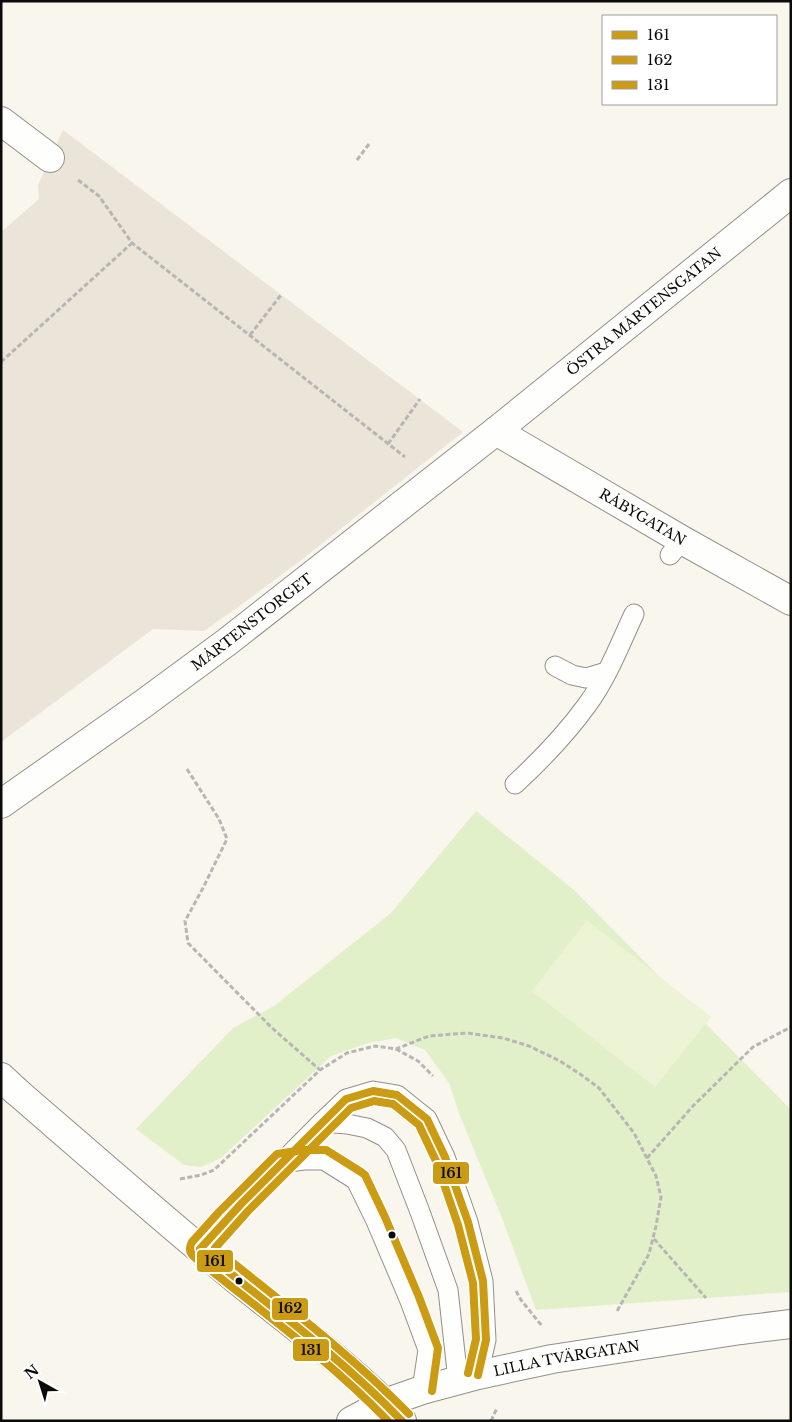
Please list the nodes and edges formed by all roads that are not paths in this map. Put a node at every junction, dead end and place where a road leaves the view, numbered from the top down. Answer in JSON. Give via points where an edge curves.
{"nodes":[{"id":1,"x":1,"y":120,"type":"edge"},
{"id":2,"x":50,"y":158,"type":"road end"},
{"id":3,"x":791,"y":193,"type":"edge"},
{"id":4,"x":496,"y":431,"type":"junction"},
{"id":5,"x":791,"y":601,"type":"edge"},
{"id":6,"x":634,"y":614,"type":"dead end"},
{"id":7,"x":555,"y":666,"type":"dead end"},
{"id":8,"x":606,"y":672,"type":"junction"},
{"id":9,"x":515,"y":784,"type":"dead end"},
{"id":10,"x":1,"y":804,"type":"edge"},
{"id":11,"x":9,"y":1084,"type":"edge"},
{"id":12,"x":322,"y":1122,"type":"junction"},
{"id":13,"x":281,"y":1163,"type":"junction"},
{"id":14,"x":200,"y":1249,"type":"junction"},
{"id":15,"x":791,"y":1324,"type":"edge"},
{"id":16,"x":468,"y":1377,"type":"junction"},
{"id":17,"x":422,"y":1390,"type":"junction"},
{"id":18,"x":393,"y":1412,"type":"edge"},
{"id":19,"x":351,"y":1421,"type":"edge"}],
"edges":[{"from":1,"to":2,"type":"street"},
{"from":3,"to":4,"type":"street","name":"ÖSTRA MÅRTENSGATAN"},
{"from":4,"to":5,"type":"street","name":"RÅBYGATAN","via":[[676,548],[761,583]]},
{"from":4,"to":10,"type":"street","name":"MÅRTENSTORGET","via":[[227,642]]},
{"from":6,"to":8,"type":"lane"},
{"from":7,"to":8,"type":"lane","via":[[586,678]]},
{"from":8,"to":9,"type":"lane","via":[[588,704],[541,761]]},
{"from":11,"to":14,"type":"street"},
{"from":12,"to":13,"type":"lane"},
{"from":12,"to":16,"type":"lane","via":[[367,1128],[385,1138],[396,1150],[448,1290]]},
{"from":12,"to":16,"type":"lane","via":[[346,1100],[373,1091],[397,1095],[427,1119],[446,1157],[483,1281],[486,1340]]},
{"from":13,"to":14,"type":"lane"},
{"from":13,"to":17,"type":"lane","via":[[324,1160],[356,1180],[407,1293],[428,1350]]},
{"from":14,"to":18,"type":"street","via":[[322,1347]]},
{"from":15,"to":16,"type":"street","name":"LILLA TVÄRGATAN","via":[[552,1359]]},
{"from":16,"to":17,"type":"street","name":"LILLA TVÄRGATAN"},
{"from":17,"to":18,"type":"street","name":"LILLA TVÄRGATAN"},
{"from":18,"to":19,"type":"street","name":"LILLA TVÄRGATAN"}]}
